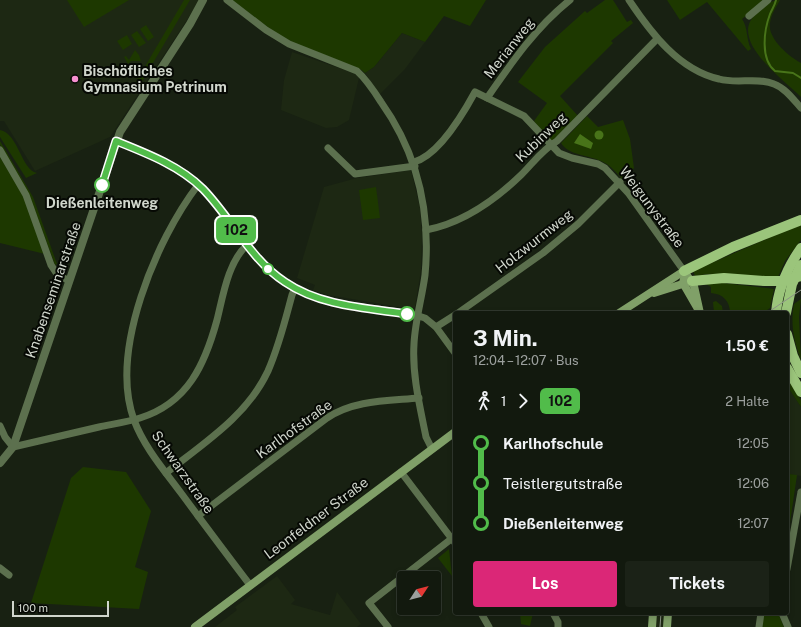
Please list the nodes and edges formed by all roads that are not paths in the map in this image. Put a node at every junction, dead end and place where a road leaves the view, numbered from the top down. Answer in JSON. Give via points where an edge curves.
{"nodes":[{"id":1,"x":203,"y":0,"type":"edge"},
{"id":2,"x":227,"y":0,"type":"edge"},
{"id":3,"x":570,"y":0,"type":"edge"},
{"id":4,"x":630,"y":0,"type":"edge"},
{"id":5,"x":768,"y":0,"type":"edge"},
{"id":6,"x":749,"y":16,"type":"dead end"},
{"id":7,"x":657,"y":39,"type":"junction"},
{"id":8,"x":475,"y":92,"type":"joint"},
{"id":9,"x":487,"y":98,"type":"junction"},
{"id":10,"x":801,"y":108,"type":"edge"},
{"id":11,"x":116,"y":141,"type":"junction"},
{"id":12,"x":550,"y":145,"type":"junction"},
{"id":13,"x":328,"y":148,"type":"dead end"},
{"id":14,"x":0,"y":150,"type":"edge"},
{"id":15,"x":414,"y":164,"type":"junction"},
{"id":16,"x":620,"y":182,"type":"junction"},
{"id":17,"x":198,"y":185,"type":"junction"},
{"id":18,"x":801,"y":220,"type":"edge"},
{"id":19,"x":426,"y":230,"type":"junction"},
{"id":20,"x":247,"y":246,"type":"junction"},
{"id":21,"x":801,"y":248,"type":"edge"},
{"id":22,"x":801,"y":265,"type":"edge"},
{"id":23,"x":684,"y":271,"type":"junction"},
{"id":24,"x":801,"y":276,"type":"edge"},
{"id":25,"x":69,"y":281,"type":"junction"},
{"id":26,"x":688,"y":282,"type":"junction"},
{"id":27,"x":296,"y":288,"type":"junction"},
{"id":28,"x":644,"y":297,"type":"junction"},
{"id":29,"x":461,"y":311,"type":"edge"},
{"id":30,"x":622,"y":311,"type":"edge"},
{"id":31,"x":700,"y":311,"type":"edge"},
{"id":32,"x":776,"y":311,"type":"edge"},
{"id":33,"x":786,"y":311,"type":"edge"},
{"id":34,"x":418,"y":316,"type":"junction"},
{"id":35,"x":453,"y":316,"type":"edge"},
{"id":36,"x":436,"y":327,"type":"junction"},
{"id":37,"x":789,"y":341,"type":"edge"},
{"id":38,"x":453,"y":350,"type":"edge"},
{"id":39,"x":789,"y":371,"type":"edge"},
{"id":40,"x":801,"y":373,"type":"edge"},
{"id":41,"x":801,"y":392,"type":"edge"},
{"id":42,"x":419,"y":398,"type":"junction"},
{"id":43,"x":134,"y":419,"type":"junction"},
{"id":44,"x":0,"y":426,"type":"edge"},
{"id":45,"x":453,"y":433,"type":"edge"},
{"id":46,"x":13,"y":447,"type":"junction"},
{"id":47,"x":432,"y":449,"type":"junction"},
{"id":48,"x":0,"y":463,"type":"edge"},
{"id":49,"x":401,"y":472,"type":"junction"},
{"id":50,"x":166,"y":473,"type":"junction"},
{"id":51,"x":801,"y":492,"type":"edge"},
{"id":52,"x":198,"y":516,"type":"junction"},
{"id":53,"x":453,"y":538,"type":"edge"},
{"id":54,"x":453,"y":540,"type":"edge"},
{"id":55,"x":789,"y":558,"type":"edge"},
{"id":56,"x":0,"y":568,"type":"edge"},
{"id":57,"x":9,"y":575,"type":"dead end"},
{"id":58,"x":250,"y":585,"type":"junction"},
{"id":59,"x":482,"y":615,"type":"edge"},
{"id":60,"x":554,"y":615,"type":"edge"},
{"id":61,"x":653,"y":615,"type":"edge"},
{"id":62,"x":668,"y":615,"type":"edge"},
{"id":63,"x":761,"y":615,"type":"edge"},
{"id":64,"x":783,"y":615,"type":"edge"},
{"id":65,"x":195,"y":627,"type":"edge"},
{"id":66,"x":388,"y":627,"type":"edge"},
{"id":67,"x":489,"y":627,"type":"edge"},
{"id":68,"x":558,"y":627,"type":"edge"},
{"id":69,"x":652,"y":627,"type":"edge"},
{"id":70,"x":667,"y":627,"type":"edge"},
{"id":71,"x":760,"y":627,"type":"edge"},
{"id":72,"x":788,"y":627,"type":"edge"}],
"edges":[{"from":1,"to":11,"type":"street","via":[[190,24],[126,120]]},
{"from":2,"to":15,"type":"street","via":[[289,44],[350,68],[361,75],[399,130]]},
{"from":3,"to":9,"type":"street","name":"Merianweg","via":[[530,39]]},
{"from":4,"to":7,"type":"street"},
{"from":5,"to":6,"type":"street"},
{"from":7,"to":10,"type":"street","via":[[681,59],[710,76],[729,81],[774,84]]},
{"from":7,"to":12,"type":"street","name":"Kubinweg","via":[[557,141]]},
{"from":8,"to":9,"type":"street","name":"Weigunystraße"},
{"from":8,"to":15,"type":"street","name":"Merianweg","via":[[449,133]]},
{"from":9,"to":12,"type":"street","name":"Weigunystraße","via":[[524,116]]},
{"from":11,"to":17,"type":"street","via":[[162,161]]},
{"from":11,"to":25,"type":"street","name":"Knabenseminarstraße"},
{"from":12,"to":16,"type":"street","name":"Weigunystraße","via":[[564,156],[602,166]]},
{"from":12,"to":19,"type":"street","name":"Kubinweg","via":[[510,185],[483,206],[459,220]]},
{"from":13,"to":15,"type":"street","via":[[355,174]]},
{"from":14,"to":25,"type":"street","via":[[26,195],[51,265],[57,274]]},
{"from":15,"to":19,"type":"street"},
{"from":16,"to":23,"type":"street","name":"Weigunystraße"},
{"from":16,"to":29,"type":"street","name":"Holzwurmweg","via":[[578,224],[549,248]]},
{"from":17,"to":20,"type":"street"},
{"from":17,"to":43,"type":"street","name":"Schwarzstraße","via":[[160,250],[134,323],[126,374]]},
{"from":18,"to":23,"type":"main road"},
{"from":19,"to":34,"type":"street","via":[[425,276]]},
{"from":20,"to":27,"type":"street","via":[[268,269]]},
{"from":20,"to":43,"type":"street","via":[[239,254],[230,274],[207,353],[194,377],[179,395],[168,403]]},
{"from":21,"to":32,"type":"main road","via":[[785,274]]},
{"from":22,"to":33,"type":"main road","via":[[792,284]]},
{"from":23,"to":26,"type":"main road"},
{"from":23,"to":28,"type":"main road"},
{"from":24,"to":26,"type":"main road","bridge":true,"via":[[781,281],[724,278]]},
{"from":25,"to":46,"type":"street","name":"Knabenseminarstraße"},
{"from":26,"to":28,"type":"main road"},
{"from":26,"to":31,"type":"main road"},
{"from":27,"to":34,"type":"street","via":[[308,295],[332,302]]},
{"from":27,"to":50,"type":"street","via":[[274,357],[253,395],[229,423]]},
{"from":28,"to":30,"type":"main road"},
{"from":34,"to":36,"type":"street","via":[[432,322]]},
{"from":34,"to":42,"type":"street","via":[[414,350]]},
{"from":35,"to":36,"type":"street"},
{"from":36,"to":38,"type":"street"},
{"from":37,"to":40,"type":"main road"},
{"from":39,"to":41,"type":"main road"},
{"from":42,"to":47,"type":"street","via":[[426,440]]},
{"from":42,"to":52,"type":"street","name":"Karlhofstraße","via":[[366,402],[340,410]]},
{"from":43,"to":46,"type":"street"},
{"from":43,"to":50,"type":"street","name":"Schwarzstraße","via":[[144,441]]},
{"from":44,"to":46,"type":"street"},
{"from":45,"to":47,"type":"main road","name":"Leonfeldner Straße"},
{"from":46,"to":48,"type":"street","name":"Knabenseminarstraße"},
{"from":47,"to":49,"type":"main road","name":"Leonfeldner Straße"},
{"from":49,"to":53,"type":"street"},
{"from":49,"to":58,"type":"main road","name":"Leonfeldner Straße"},
{"from":50,"to":52,"type":"street","name":"Schwarzstraße"},
{"from":51,"to":55,"type":"street"},
{"from":52,"to":58,"type":"street","name":"Schwarzstraße"},
{"from":54,"to":66,"type":"street","via":[[370,603]]},
{"from":56,"to":57,"type":"street"},
{"from":58,"to":65,"type":"main road","name":"Leonfeldner Straße"},
{"from":59,"to":67,"type":"street"},
{"from":60,"to":68,"type":"street"},
{"from":61,"to":69,"type":"main road"},
{"from":62,"to":70,"type":"main road"},
{"from":63,"to":71,"type":"street"},
{"from":64,"to":72,"type":"street"}]}
